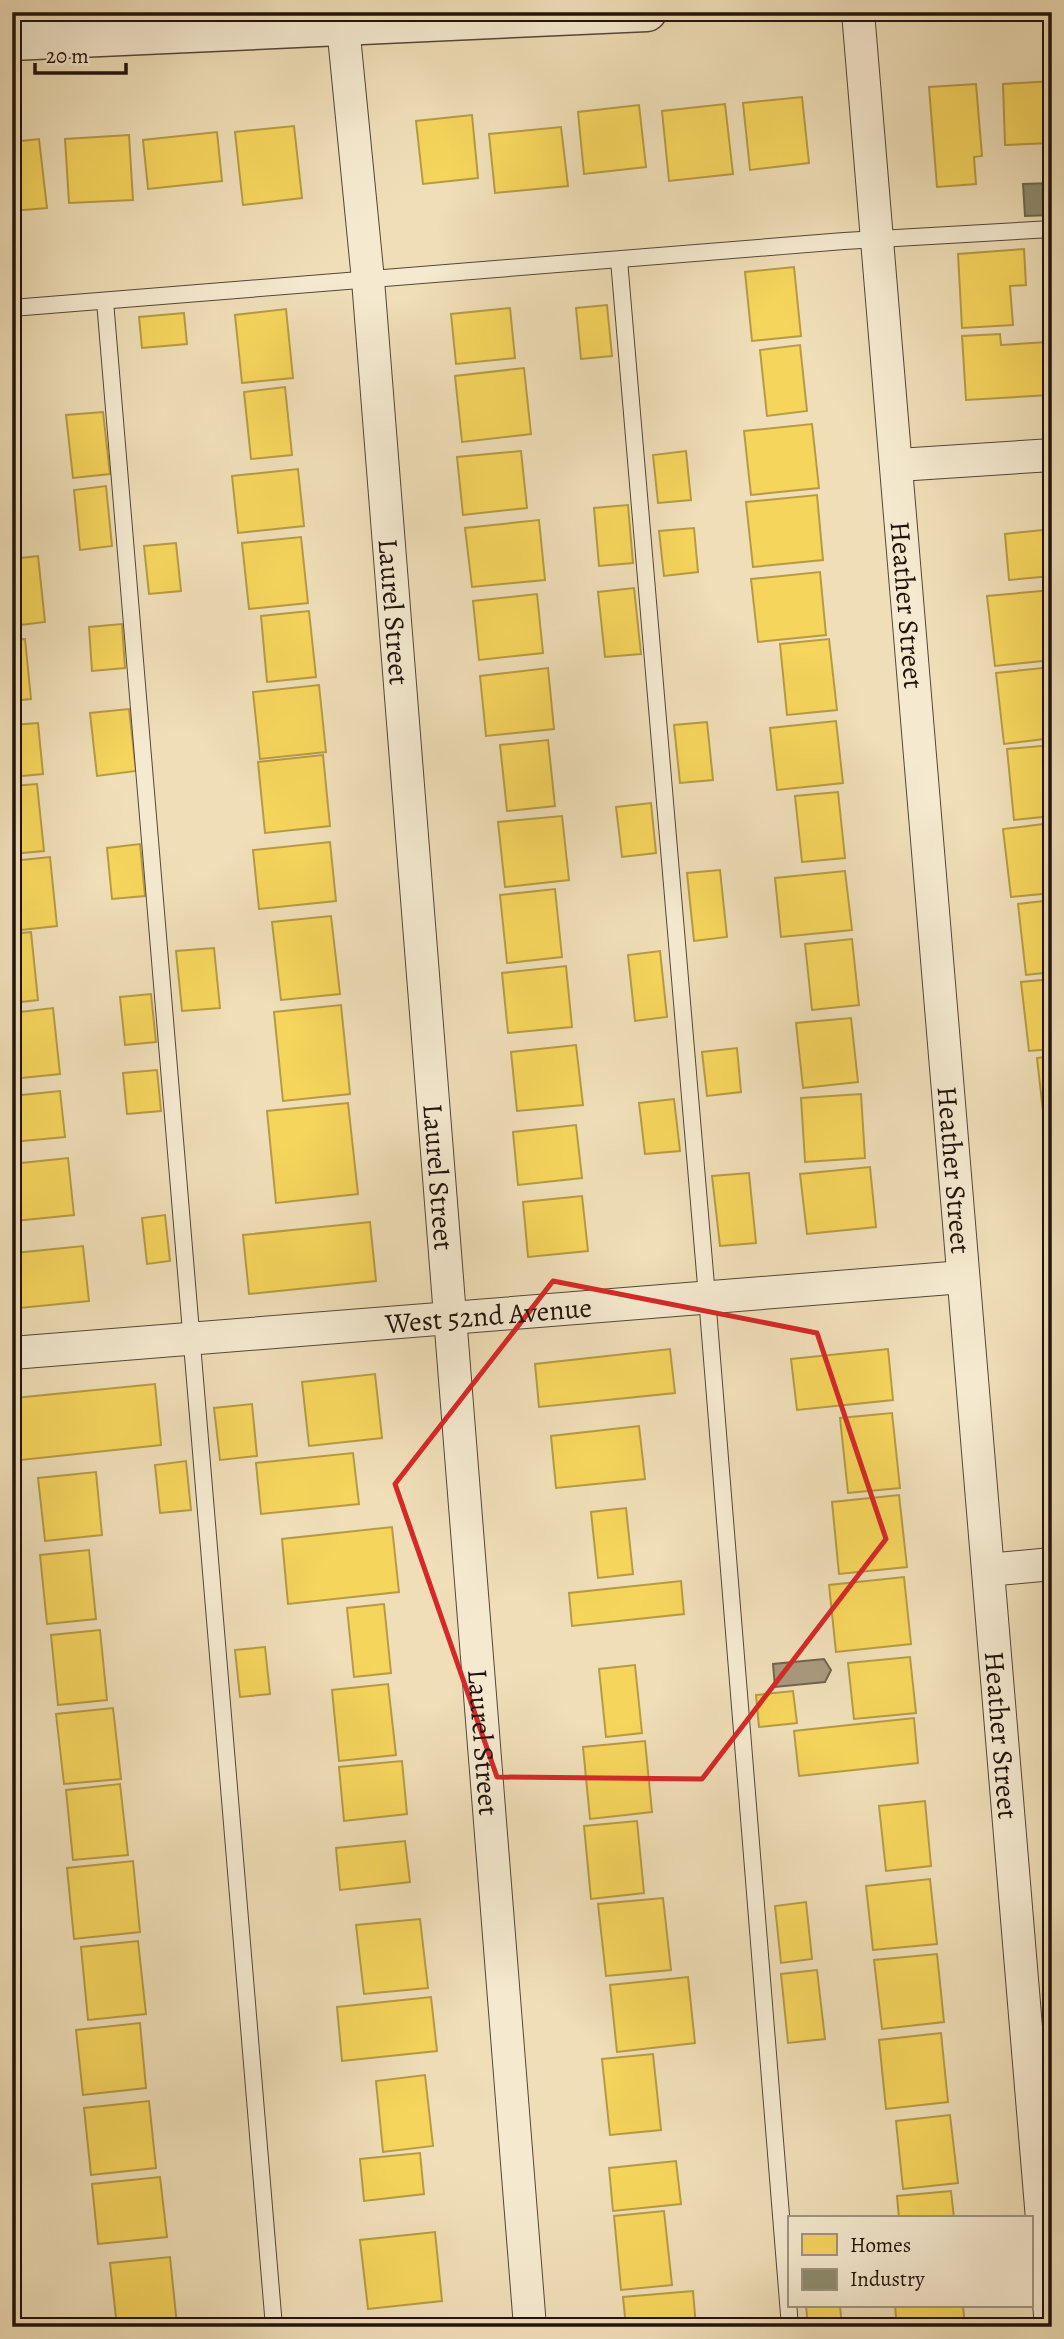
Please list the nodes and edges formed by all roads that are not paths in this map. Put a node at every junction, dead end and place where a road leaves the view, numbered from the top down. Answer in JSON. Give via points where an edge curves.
{"nodes":[{"id":1,"x":647,"y":12,"type":"edge"},
{"id":2,"x":858,"y":12,"type":"edge"},
{"id":3,"x":343,"y":26,"type":"junction"},
{"id":4,"x":12,"y":41,"type":"edge"},
{"id":5,"x":1052,"y":229,"type":"edge"},
{"id":6,"x":877,"y":238,"type":"junction"},
{"id":7,"x":619,"y":260,"type":"junction"},
{"id":8,"x":368,"y":279,"type":"junction"},
{"id":9,"x":105,"y":300,"type":"junction"},
{"id":10,"x":12,"y":309,"type":"edge"},
{"id":11,"x":1052,"y":455,"type":"edge"},
{"id":12,"x":898,"y":465,"type":"junction"},
{"id":13,"x":963,"y":1277,"type":"junction"},
{"id":14,"x":707,"y":1297,"type":"junction"},
{"id":15,"x":451,"y":1319,"type":"junction"},
{"id":16,"x":189,"y":1339,"type":"junction"},
{"id":17,"x":12,"y":1353,"type":"edge"},
{"id":18,"x":1052,"y":1564,"type":"edge"},
{"id":19,"x":988,"y":1570,"type":"junction"},
{"id":20,"x":788,"y":2302,"type":"edge"},
{"id":21,"x":788,"y":2308,"type":"edge"},
{"id":22,"x":274,"y":2327,"type":"edge"},
{"id":23,"x":530,"y":2327,"type":"edge"},
{"id":24,"x":790,"y":2327,"type":"edge"},
{"id":25,"x":1051,"y":2327,"type":"edge"}],
"edges":[{"from":1,"to":3,"type":"street"},
{"from":2,"to":6,"type":"street","name":"Heather Street"},
{"from":3,"to":4,"type":"street"},
{"from":3,"to":8,"type":"street","name":"Laurel Street"},
{"from":5,"to":6,"type":"lane"},
{"from":6,"to":7,"type":"lane"},
{"from":6,"to":12,"type":"street","name":"Heather Street"},
{"from":7,"to":8,"type":"lane"},
{"from":7,"to":14,"type":"lane"},
{"from":8,"to":9,"type":"lane"},
{"from":8,"to":15,"type":"street","name":"Laurel Street"},
{"from":9,"to":10,"type":"lane"},
{"from":9,"to":16,"type":"lane"},
{"from":11,"to":12,"type":"street"},
{"from":12,"to":13,"type":"street","name":"Heather Street"},
{"from":13,"to":14,"type":"street","name":"West 52nd Avenue"},
{"from":13,"to":19,"type":"street","name":"Heather Street"},
{"from":14,"to":15,"type":"street","name":"West 52nd Avenue"},
{"from":14,"to":20,"type":"lane"},
{"from":15,"to":16,"type":"street","name":"West 52nd Avenue"},
{"from":15,"to":23,"type":"street","name":"Laurel Street"},
{"from":16,"to":17,"type":"street","name":"West 52nd Avenue"},
{"from":16,"to":22,"type":"lane"},
{"from":18,"to":19,"type":"street"},
{"from":19,"to":25,"type":"street","name":"Heather Street"},
{"from":21,"to":24,"type":"lane"}]}
